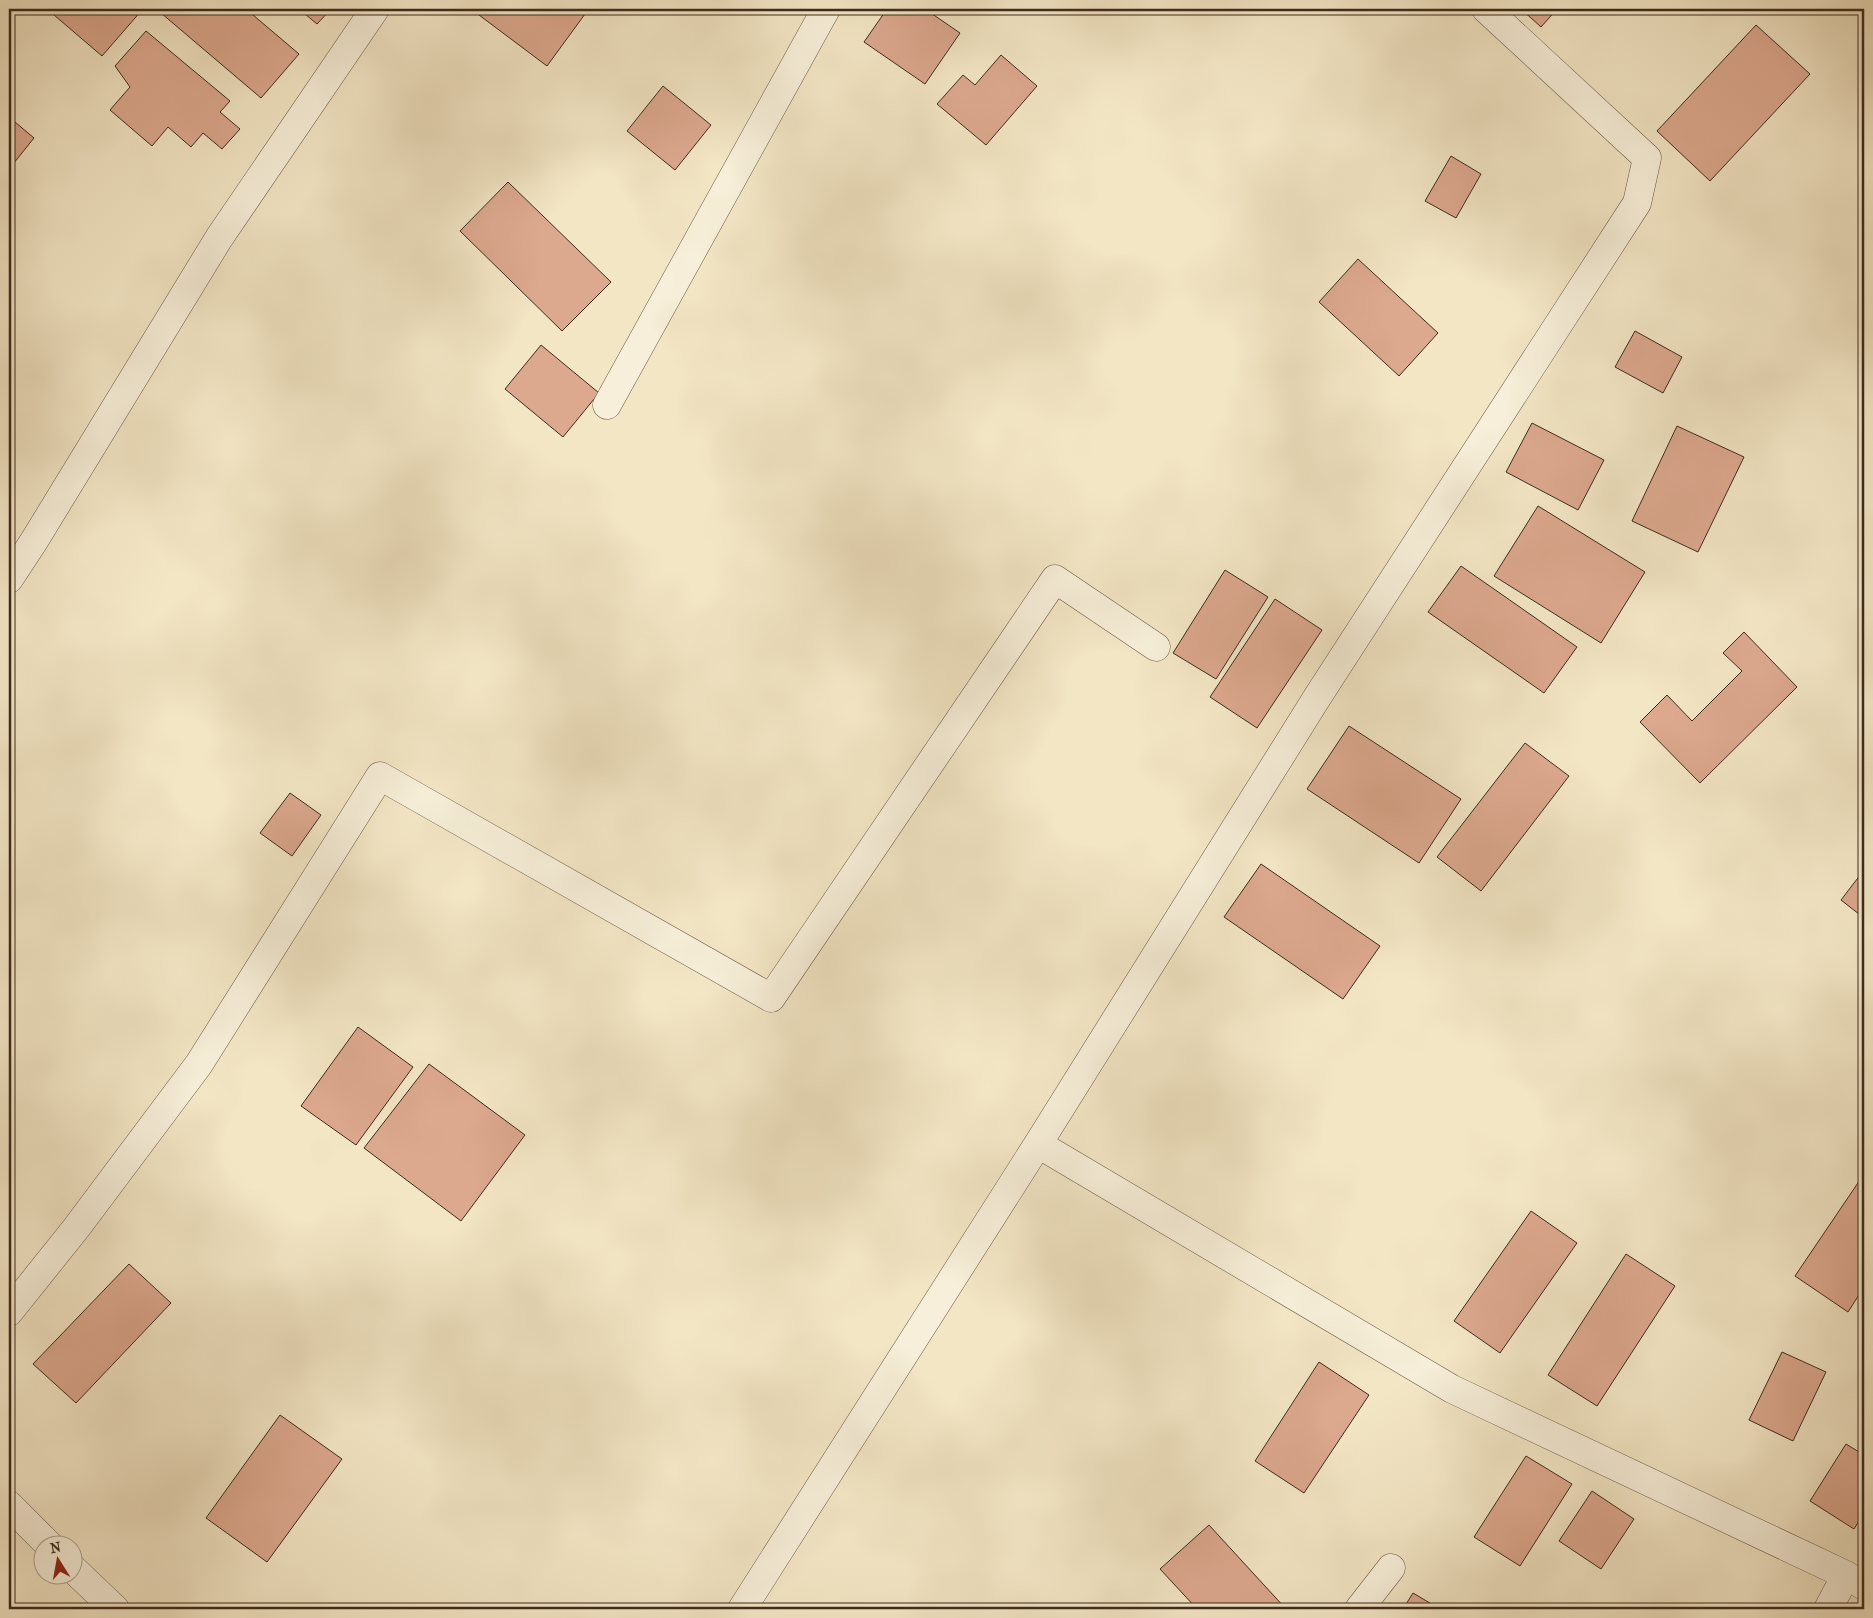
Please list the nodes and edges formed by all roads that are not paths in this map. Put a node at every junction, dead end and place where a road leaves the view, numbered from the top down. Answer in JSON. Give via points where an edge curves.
{"nodes":[{"id":1,"x":375,"y":9,"type":"edge"},
{"id":2,"x":826,"y":9,"type":"edge"},
{"id":3,"x":1486,"y":9,"type":"edge"},
{"id":4,"x":607,"y":405,"type":"dead end"},
{"id":5,"x":9,"y":579,"type":"edge"},
{"id":6,"x":1156,"y":647,"type":"dead end"},
{"id":7,"x":1038,"y":1144,"type":"junction"},
{"id":8,"x":9,"y":1312,"type":"edge"},
{"id":9,"x":9,"y":1506,"type":"edge"},
{"id":10,"x":40,"y":1536,"type":"edge"},
{"id":11,"x":1390,"y":1568,"type":"dead end"},
{"id":12,"x":82,"y":1578,"type":"edge"},
{"id":13,"x":1855,"y":1580,"type":"edge"},
{"id":14,"x":115,"y":1609,"type":"edge"},
{"id":15,"x":742,"y":1609,"type":"edge"},
{"id":16,"x":1360,"y":1609,"type":"edge"},
{"id":17,"x":1828,"y":1609,"type":"edge"}],
"edges":[{"from":1,"to":5,"type":"street","via":[[219,238]]},
{"from":2,"to":4,"type":"street"},
{"from":3,"to":7,"type":"street","via":[[1647,158],[1637,203],[1318,696]]},
{"from":6,"to":8,"type":"street","via":[[1055,579],[771,998],[380,776],[199,1064]]},
{"from":7,"to":13,"type":"street","via":[[1452,1389]]},
{"from":7,"to":15,"type":"street"},
{"from":9,"to":10,"type":"street"},
{"from":11,"to":16,"type":"street"},
{"from":12,"to":14,"type":"street"},
{"from":13,"to":17,"type":"street"}]}
